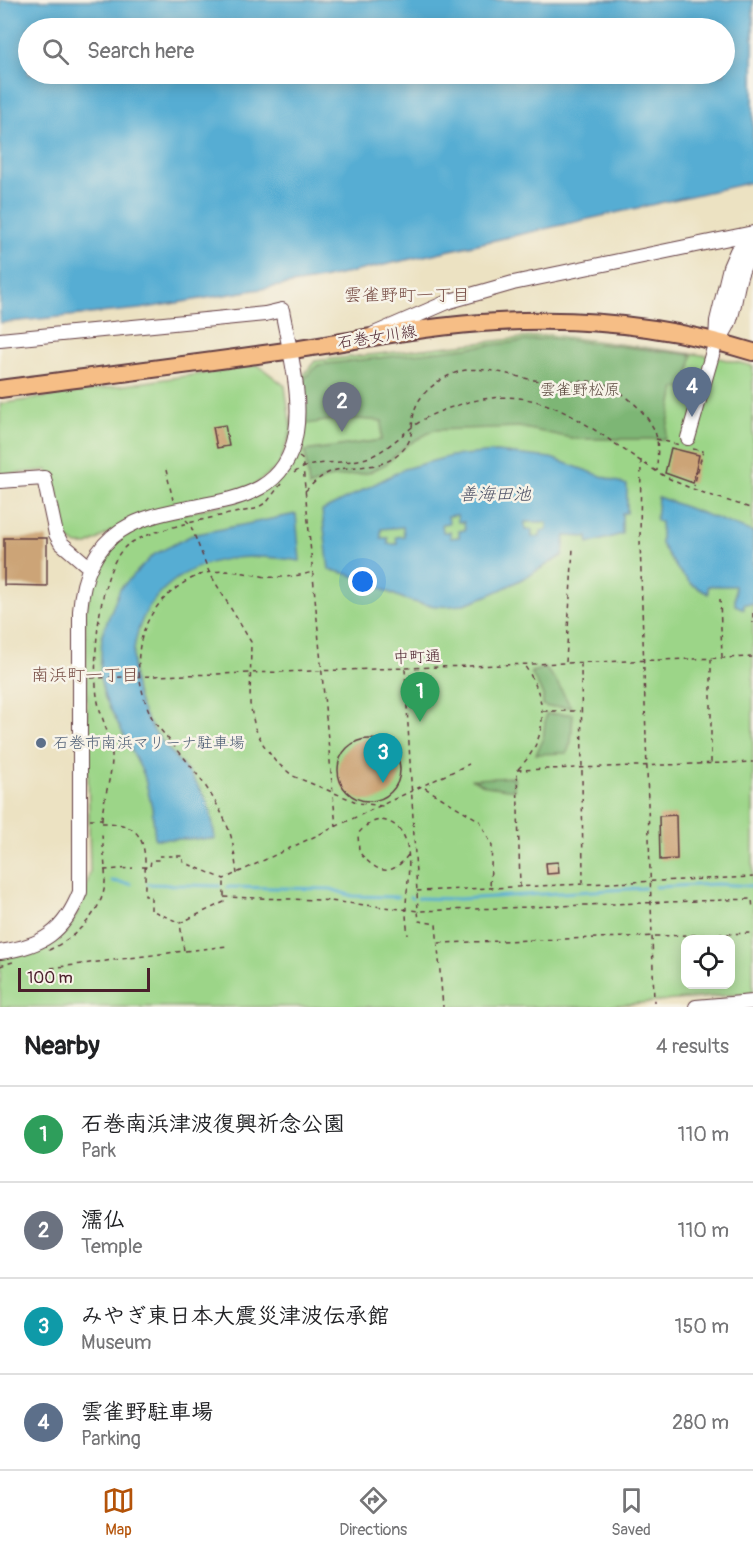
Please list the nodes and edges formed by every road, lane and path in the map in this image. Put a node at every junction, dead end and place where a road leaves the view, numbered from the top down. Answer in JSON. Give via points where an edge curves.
{"nodes":[{"id":1,"x":753,"y":233,"type":"edge"},
{"id":2,"x":753,"y":238,"type":"edge"},
{"id":3,"x":753,"y":253,"type":"edge"},
{"id":4,"x":367,"y":337,"type":"junction"},
{"id":5,"x":0,"y":340,"type":"edge"},
{"id":6,"x":716,"y":341,"type":"junction"},
{"id":7,"x":290,"y":350,"type":"junction"},
{"id":8,"x":753,"y":352,"type":"edge"},
{"id":9,"x":0,"y":389,"type":"edge"},
{"id":10,"x":414,"y":425,"type":"junction"},
{"id":11,"x":688,"y":438,"type":"dead end"},
{"id":12,"x":656,"y":440,"type":"junction"},
{"id":13,"x":290,"y":454,"type":"junction"},
{"id":14,"x":641,"y":460,"type":"junction"},
{"id":15,"x":303,"y":466,"type":"junction"},
{"id":16,"x":166,"y":470,"type":"dead end"},
{"id":17,"x":657,"y":472,"type":"junction"},
{"id":18,"x":289,"y":477,"type":"dead end"},
{"id":19,"x":0,"y":482,"type":"edge"},
{"id":20,"x":282,"y":484,"type":"dead end"},
{"id":21,"x":694,"y":487,"type":"junction"},
{"id":22,"x":305,"y":491,"type":"junction"},
{"id":23,"x":753,"y":509,"type":"edge"},
{"id":24,"x":175,"y":510,"type":"junction"},
{"id":25,"x":190,"y":524,"type":"junction"},
{"id":26,"x":573,"y":548,"type":"dead end"},
{"id":27,"x":89,"y":567,"type":"junction"},
{"id":28,"x":313,"y":572,"type":"junction"},
{"id":29,"x":209,"y":573,"type":"junction"},
{"id":30,"x":720,"y":599,"type":"dead end"},
{"id":31,"x":753,"y":613,"type":"edge"},
{"id":32,"x":753,"y":623,"type":"edge"},
{"id":33,"x":753,"y":657,"type":"edge"},
{"id":34,"x":711,"y":658,"type":"junction"},
{"id":35,"x":722,"y":658,"type":"junction"},
{"id":36,"x":645,"y":660,"type":"junction"},
{"id":37,"x":566,"y":663,"type":"junction"},
{"id":38,"x":581,"y":663,"type":"junction"},
{"id":39,"x":524,"y":664,"type":"junction"},
{"id":40,"x":405,"y":668,"type":"junction"},
{"id":41,"x":322,"y":671,"type":"junction"},
{"id":42,"x":249,"y":673,"type":"junction"},
{"id":43,"x":139,"y":677,"type":"junction"},
{"id":44,"x":88,"y":678,"type":"junction"},
{"id":45,"x":542,"y":711,"type":"junction"},
{"id":46,"x":581,"y":711,"type":"junction"},
{"id":47,"x":753,"y":762,"type":"edge"},
{"id":48,"x":469,"y":764,"type":"dead end"},
{"id":49,"x":711,"y":764,"type":"junction"},
{"id":50,"x":647,"y":766,"type":"junction"},
{"id":51,"x":582,"y":767,"type":"junction"},
{"id":52,"x":517,"y":770,"type":"junction"},
{"id":53,"x":423,"y":787,"type":"junction"},
{"id":54,"x":411,"y":793,"type":"junction"},
{"id":55,"x":333,"y":794,"type":"junction"},
{"id":56,"x":383,"y":806,"type":"junction"},
{"id":57,"x":102,"y":819,"type":"dead end"},
{"id":58,"x":102,"y":823,"type":"dead end"},
{"id":59,"x":336,"y":827,"type":"junction"},
{"id":60,"x":408,"y":855,"type":"junction"},
{"id":61,"x":143,"y":867,"type":"junction"},
{"id":62,"x":132,"y":868,"type":"dead end"},
{"id":63,"x":103,"y":870,"type":"dead end"},
{"id":64,"x":237,"y":874,"type":"junction"},
{"id":65,"x":753,"y":877,"type":"edge"},
{"id":66,"x":224,"y":879,"type":"junction"},
{"id":67,"x":650,"y":881,"type":"junction"},
{"id":68,"x":583,"y":884,"type":"junction"},
{"id":69,"x":520,"y":887,"type":"junction"},
{"id":70,"x":490,"y":888,"type":"junction"},
{"id":71,"x":416,"y":891,"type":"junction"},
{"id":72,"x":224,"y":897,"type":"junction"},
{"id":73,"x":651,"y":903,"type":"junction"},
{"id":74,"x":405,"y":910,"type":"junction"},
{"id":75,"x":417,"y":910,"type":"junction"},
{"id":76,"x":753,"y":910,"type":"edge"},
{"id":77,"x":180,"y":923,"type":"junction"},
{"id":78,"x":753,"y":933,"type":"edge"},
{"id":79,"x":408,"y":934,"type":"dead end"},
{"id":80,"x":653,"y":937,"type":"junction"},
{"id":81,"x":438,"y":943,"type":"junction"},
{"id":82,"x":228,"y":946,"type":"dead end"},
{"id":83,"x":184,"y":951,"type":"junction"},
{"id":84,"x":0,"y":952,"type":"edge"},
{"id":85,"x":51,"y":968,"type":"dead end"},
{"id":86,"x":654,"y":1002,"type":"dead end"},
{"id":87,"x":753,"y":1002,"type":"edge"},
{"id":88,"x":443,"y":1007,"type":"edge"},
{"id":89,"x":696,"y":1007,"type":"edge"}],
"edges":[{"from":1,"to":4,"type":"street","via":[[513,283],[450,301]]},
{"from":2,"to":6,"type":"street","via":[[737,251],[730,267]]},
{"from":3,"to":6,"type":"street","via":[[742,269],[729,328]]},
{"from":4,"to":6,"type":"main road","name":"石巻女川線","via":[[496,322],[555,320],[632,325]]},
{"from":4,"to":7,"type":"main road","name":"石巻女川線"},
{"from":5,"to":7,"type":"street","via":[[265,315],[282,310]]},
{"from":6,"to":8,"type":"main road","name":"石巻女川線"},
{"from":6,"to":11,"type":"street"},
{"from":7,"to":9,"type":"main road","name":"石巻女川線"},
{"from":7,"to":13,"type":"street","via":[[298,417]]},
{"from":10,"to":12,"type":"path","via":[[417,402],[440,380],[484,369],[549,382],[598,382],[611,386],[647,418]]},
{"from":10,"to":14,"type":"path","via":[[434,414],[479,400],[525,399],[585,421]]},
{"from":10,"to":15,"type":"path","via":[[366,458]]},
{"from":10,"to":22,"type":"path","via":[[406,447],[386,463],[332,471]]},
{"from":12,"to":17,"type":"path"},
{"from":12,"to":21,"type":"path","via":[[703,451]]},
{"from":13,"to":15,"type":"path","via":[[302,459]]},
{"from":13,"to":24,"type":"street","via":[[278,474],[253,494]]},
{"from":14,"to":17,"type":"path"},
{"from":14,"to":36,"type":"path"},
{"from":15,"to":18,"type":"path"},
{"from":15,"to":22,"type":"path"},
{"from":16,"to":24,"type":"path"},
{"from":17,"to":21,"type":"path"},
{"from":19,"to":27,"type":"street","via":[[44,478],[56,534]]},
{"from":20,"to":25,"type":"path","via":[[267,502],[255,509]]},
{"from":21,"to":23,"type":"path"},
{"from":22,"to":28,"type":"path"},
{"from":24,"to":25,"type":"path"},
{"from":24,"to":27,"type":"street","via":[[124,528],[104,544]]},
{"from":25,"to":29,"type":"path"},
{"from":25,"to":44,"type":"path","via":[[165,529],[125,546],[113,562]]},
{"from":26,"to":37,"type":"path"},
{"from":27,"to":44,"type":"street","via":[[80,611]]},
{"from":28,"to":29,"type":"path","via":[[282,577],[229,570]]},
{"from":28,"to":41,"type":"path"},
{"from":29,"to":42,"type":"path","via":[[251,642]]},
{"from":29,"to":43,"type":"path","via":[[193,577],[153,610],[139,641]]},
{"from":30,"to":35,"type":"path"},
{"from":31,"to":32,"type":"path"},
{"from":33,"to":35,"type":"path","name":"中町通"},
{"from":34,"to":35,"type":"path","name":"中町通"},
{"from":34,"to":36,"type":"path","name":"中町通"},
{"from":34,"to":49,"type":"path"},
{"from":36,"to":38,"type":"path","name":"中町通"},
{"from":36,"to":50,"type":"path"},
{"from":37,"to":38,"type":"path","name":"中町通"},
{"from":37,"to":39,"type":"path","name":"中町通"},
{"from":38,"to":46,"type":"path"},
{"from":39,"to":40,"type":"path","name":"中町通"},
{"from":39,"to":45,"type":"path","via":[[540,695]]},
{"from":40,"to":41,"type":"path","name":"中町通"},
{"from":40,"to":54,"type":"path"},
{"from":41,"to":42,"type":"path","name":"中町通"},
{"from":41,"to":55,"type":"path"},
{"from":42,"to":43,"type":"path","name":"中町通"},
{"from":42,"to":55,"type":"path","via":[[250,704],[263,744],[293,776]]},
{"from":43,"to":44,"type":"path","name":"中町通"},
{"from":43,"to":64,"type":"path","via":[[153,722],[204,781],[214,799],[230,834]]},
{"from":44,"to":57,"type":"path","via":[[99,704],[112,760]]},
{"from":44,"to":84,"type":"street","via":[[80,892],[66,921],[55,933],[32,945]]},
{"from":45,"to":46,"type":"path"},
{"from":45,"to":52,"type":"path","via":[[541,729],[531,756]]},
{"from":46,"to":51,"type":"path"},
{"from":47,"to":49,"type":"path"},
{"from":48,"to":53,"type":"path"},
{"from":49,"to":50,"type":"path"},
{"from":50,"to":51,"type":"path"},
{"from":50,"to":67,"type":"path"},
{"from":51,"to":52,"type":"path"},
{"from":51,"to":68,"type":"path"},
{"from":52,"to":69,"type":"path"},
{"from":53,"to":54,"type":"path"},
{"from":53,"to":70,"type":"path","via":[[480,821],[492,846]]},
{"from":54,"to":56,"type":"path"},
{"from":54,"to":71,"type":"path"},
{"from":55,"to":56,"type":"path"},
{"from":55,"to":59,"type":"path"},
{"from":56,"to":59,"type":"path"},
{"from":58,"to":61,"type":"path","via":[[119,823],[135,830],[143,842]]},
{"from":59,"to":64,"type":"path"},
{"from":60,"to":60,"type":"path","via":[[396,826],[374,821],[358,834],[359,852],[377,868],[393,869]]},
{"from":60,"to":74,"type":"path"},
{"from":61,"to":66,"type":"path","via":[[150,867],[151,860],[158,860],[158,856],[183,856],[183,862]]},
{"from":61,"to":77,"type":"path","via":[[145,897],[151,896],[151,910]]},
{"from":62,"to":63,"type":"path"},
{"from":64,"to":66,"type":"path"},
{"from":65,"to":67,"type":"path"},
{"from":66,"to":72,"type":"path"},
{"from":67,"to":68,"type":"path"},
{"from":67,"to":73,"type":"path"},
{"from":68,"to":69,"type":"path"},
{"from":69,"to":70,"type":"path"},
{"from":70,"to":71,"type":"path"},
{"from":71,"to":75,"type":"path"},
{"from":72,"to":74,"type":"path","via":[[320,900]]},
{"from":72,"to":77,"type":"path","via":[[224,902]]},
{"from":73,"to":75,"type":"path"},
{"from":73,"to":76,"type":"path","via":[[752,899]]},
{"from":73,"to":80,"type":"path"},
{"from":74,"to":75,"type":"path"},
{"from":74,"to":79,"type":"path"},
{"from":75,"to":81,"type":"path","via":[[419,921],[436,924]]},
{"from":77,"to":83,"type":"path"},
{"from":78,"to":80,"type":"path"},
{"from":80,"to":81,"type":"path"},
{"from":80,"to":86,"type":"path"},
{"from":81,"to":88,"type":"path"},
{"from":82,"to":83,"type":"path"},
{"from":83,"to":85,"type":"path"},
{"from":87,"to":89,"type":"street"}]}
